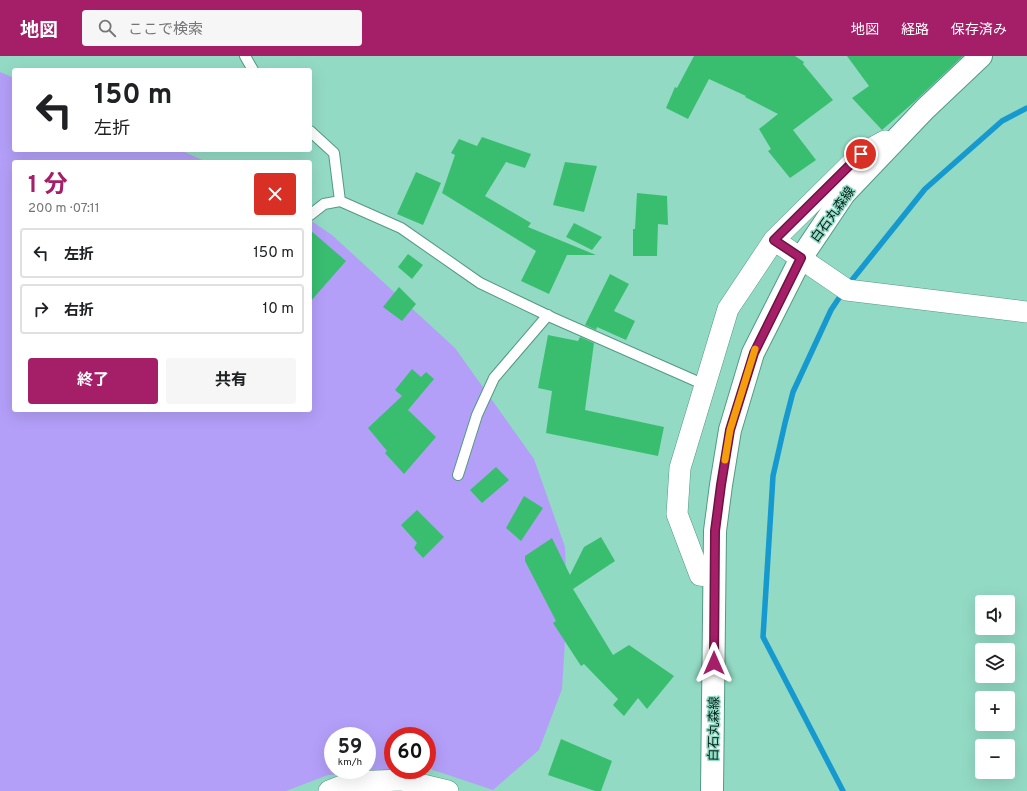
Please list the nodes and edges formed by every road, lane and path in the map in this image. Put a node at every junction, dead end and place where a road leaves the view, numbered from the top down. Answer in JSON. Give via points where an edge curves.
{"nodes":[{"id":1,"x":245,"y":56,"type":"edge"},
{"id":2,"x":981,"y":56,"type":"edge"},
{"id":3,"x":253,"y":68,"type":"edge"},
{"id":4,"x":312,"y":133,"type":"edge"},
{"id":5,"x":889,"y":145,"type":"junction"},
{"id":6,"x":340,"y":201,"type":"junction"},
{"id":7,"x":312,"y":213,"type":"edge"},
{"id":8,"x":774,"y":240,"type":"junction"},
{"id":9,"x":801,"y":258,"type":"junction"},
{"id":10,"x":1027,"y":312,"type":"edge"},
{"id":11,"x":548,"y":315,"type":"junction"},
{"id":12,"x":705,"y":386,"type":"junction"},
{"id":13,"x":458,"y":475,"type":"dead end"},
{"id":14,"x":714,"y":577,"type":"junction"},
{"id":15,"x":329,"y":791,"type":"edge"},
{"id":16,"x":448,"y":791,"type":"edge"},
{"id":17,"x":712,"y":791,"type":"edge"}],
"edges":[{"from":1,"to":3,"type":"lane"},
{"from":2,"to":5,"type":"main road","name":"白石丸森線"},
{"from":4,"to":6,"type":"lane","via":[[334,153]]},
{"from":5,"to":8,"type":"street","via":[[885,141],[861,154]]},
{"from":5,"to":9,"type":"main road","name":"白石丸森線","via":[[844,194]]},
{"from":6,"to":7,"type":"lane","via":[[324,204]]},
{"from":6,"to":11,"type":"lane","via":[[401,228],[480,283]]},
{"from":8,"to":9,"type":"street"},
{"from":8,"to":12,"type":"street","via":[[728,309]]},
{"from":9,"to":10,"type":"street","via":[[841,286]]},
{"from":9,"to":14,"type":"main road","name":"白石丸森線","via":[[754,353],[730,430],[715,531]]},
{"from":11,"to":12,"type":"lane"},
{"from":11,"to":13,"type":"lane","via":[[494,378],[477,415]]},
{"from":12,"to":14,"type":"street","via":[[680,468],[677,514],[700,575]]},
{"from":14,"to":17,"type":"main road","name":"白石丸森線"},
{"from":15,"to":16,"type":"street","via":[[352,782],[402,780]]}]}
